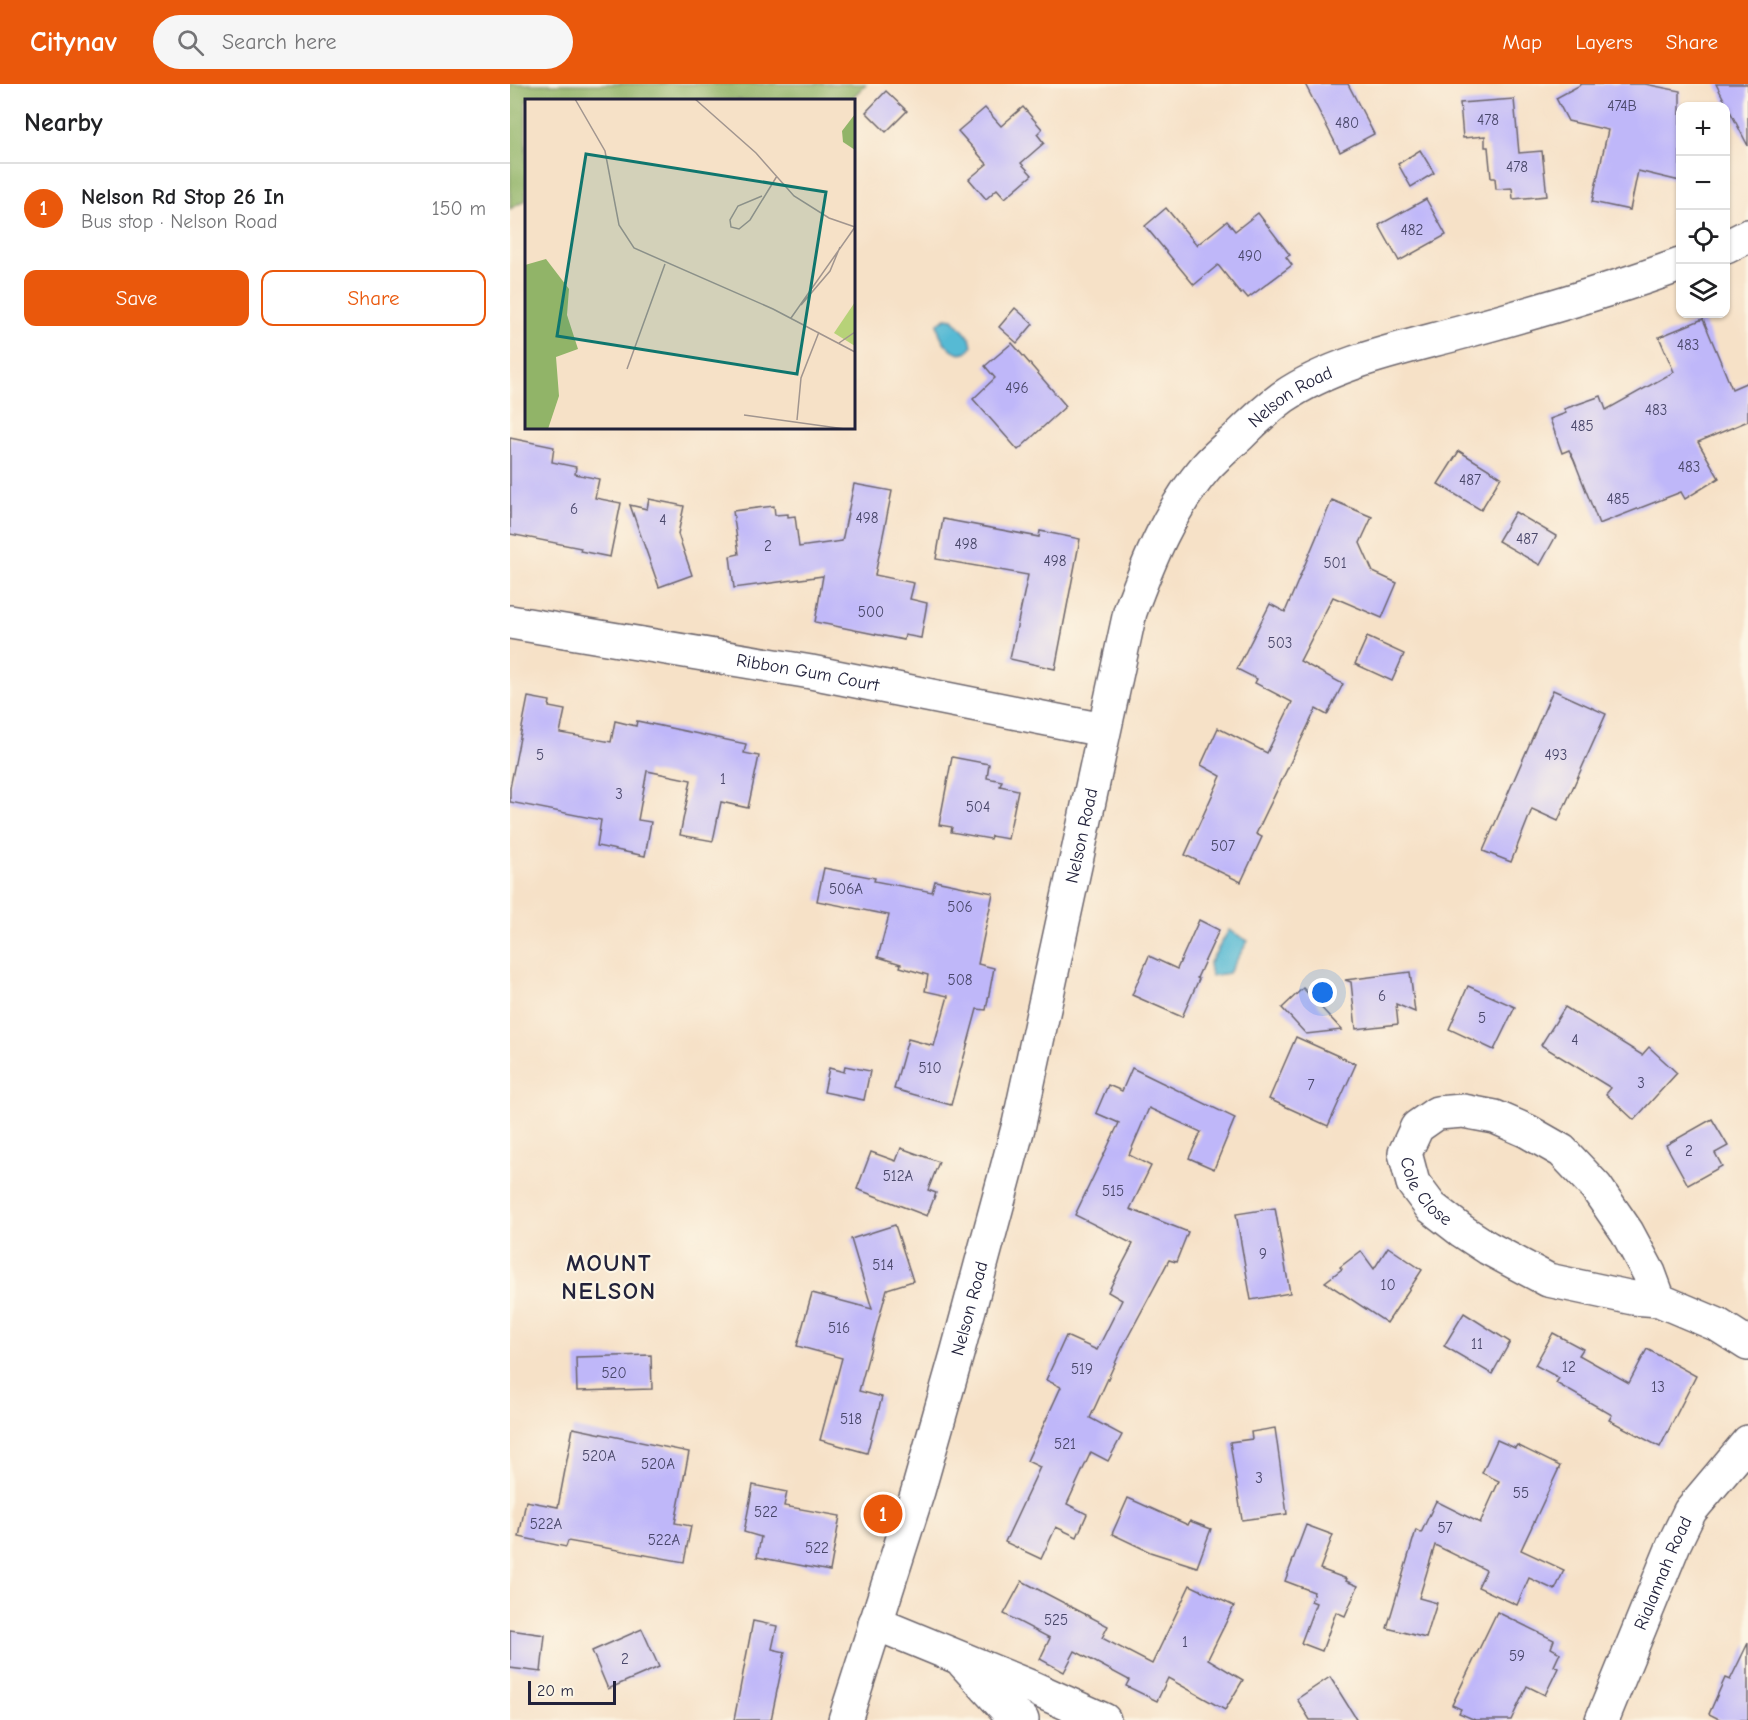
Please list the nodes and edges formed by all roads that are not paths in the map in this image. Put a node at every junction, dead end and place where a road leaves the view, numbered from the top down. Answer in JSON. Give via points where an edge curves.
{"nodes":[{"id":1,"x":1748,"y":236,"type":"edge"},
{"id":2,"x":1730,"y":245,"type":"edge"},
{"id":3,"x":1676,"y":266,"type":"edge"},
{"id":4,"x":510,"y":622,"type":"edge"},
{"id":5,"x":1103,"y":730,"type":"junction"},
{"id":6,"x":1659,"y":1300,"type":"junction"},
{"id":7,"x":1748,"y":1344,"type":"edge"},
{"id":8,"x":1748,"y":1442,"type":"edge"},
{"id":9,"x":875,"y":1623,"type":"junction"},
{"id":10,"x":958,"y":1657,"type":"junction"},
{"id":11,"x":845,"y":1720,"type":"edge"},
{"id":12,"x":1022,"y":1720,"type":"edge"},
{"id":13,"x":1104,"y":1720,"type":"edge"},
{"id":14,"x":1602,"y":1720,"type":"edge"}],
"edges":[{"from":1,"to":2,"type":"street"},
{"from":3,"to":5,"type":"street","name":"Nelson Road","via":[[1578,300],[1348,366],[1283,397],[1206,467],[1176,508],[1150,557],[1130,612]]},
{"from":4,"to":5,"type":"street","name":"Ribbon Gum Court","via":[[812,672]]},
{"from":5,"to":9,"type":"street","name":"Nelson Road","via":[[1019,1124],[924,1468]]},
{"from":6,"to":6,"type":"street","name":"Cole Close","via":[[1548,1280],[1462,1231],[1431,1207],[1413,1183],[1405,1153],[1417,1127],[1437,1113],[1463,1111],[1495,1117],[1562,1151],[1596,1187],[1627,1232]]},
{"from":6,"to":7,"type":"street","name":"Cole Close","via":[[1718,1325]]},
{"from":8,"to":14,"type":"street","name":"Rialannah Road","via":[[1690,1511]]},
{"from":9,"to":10,"type":"street"},
{"from":9,"to":11,"type":"street","name":"Nelson Road"},
{"from":10,"to":12,"type":"street","via":[[1008,1711]]},
{"from":10,"to":13,"type":"street"}]}
